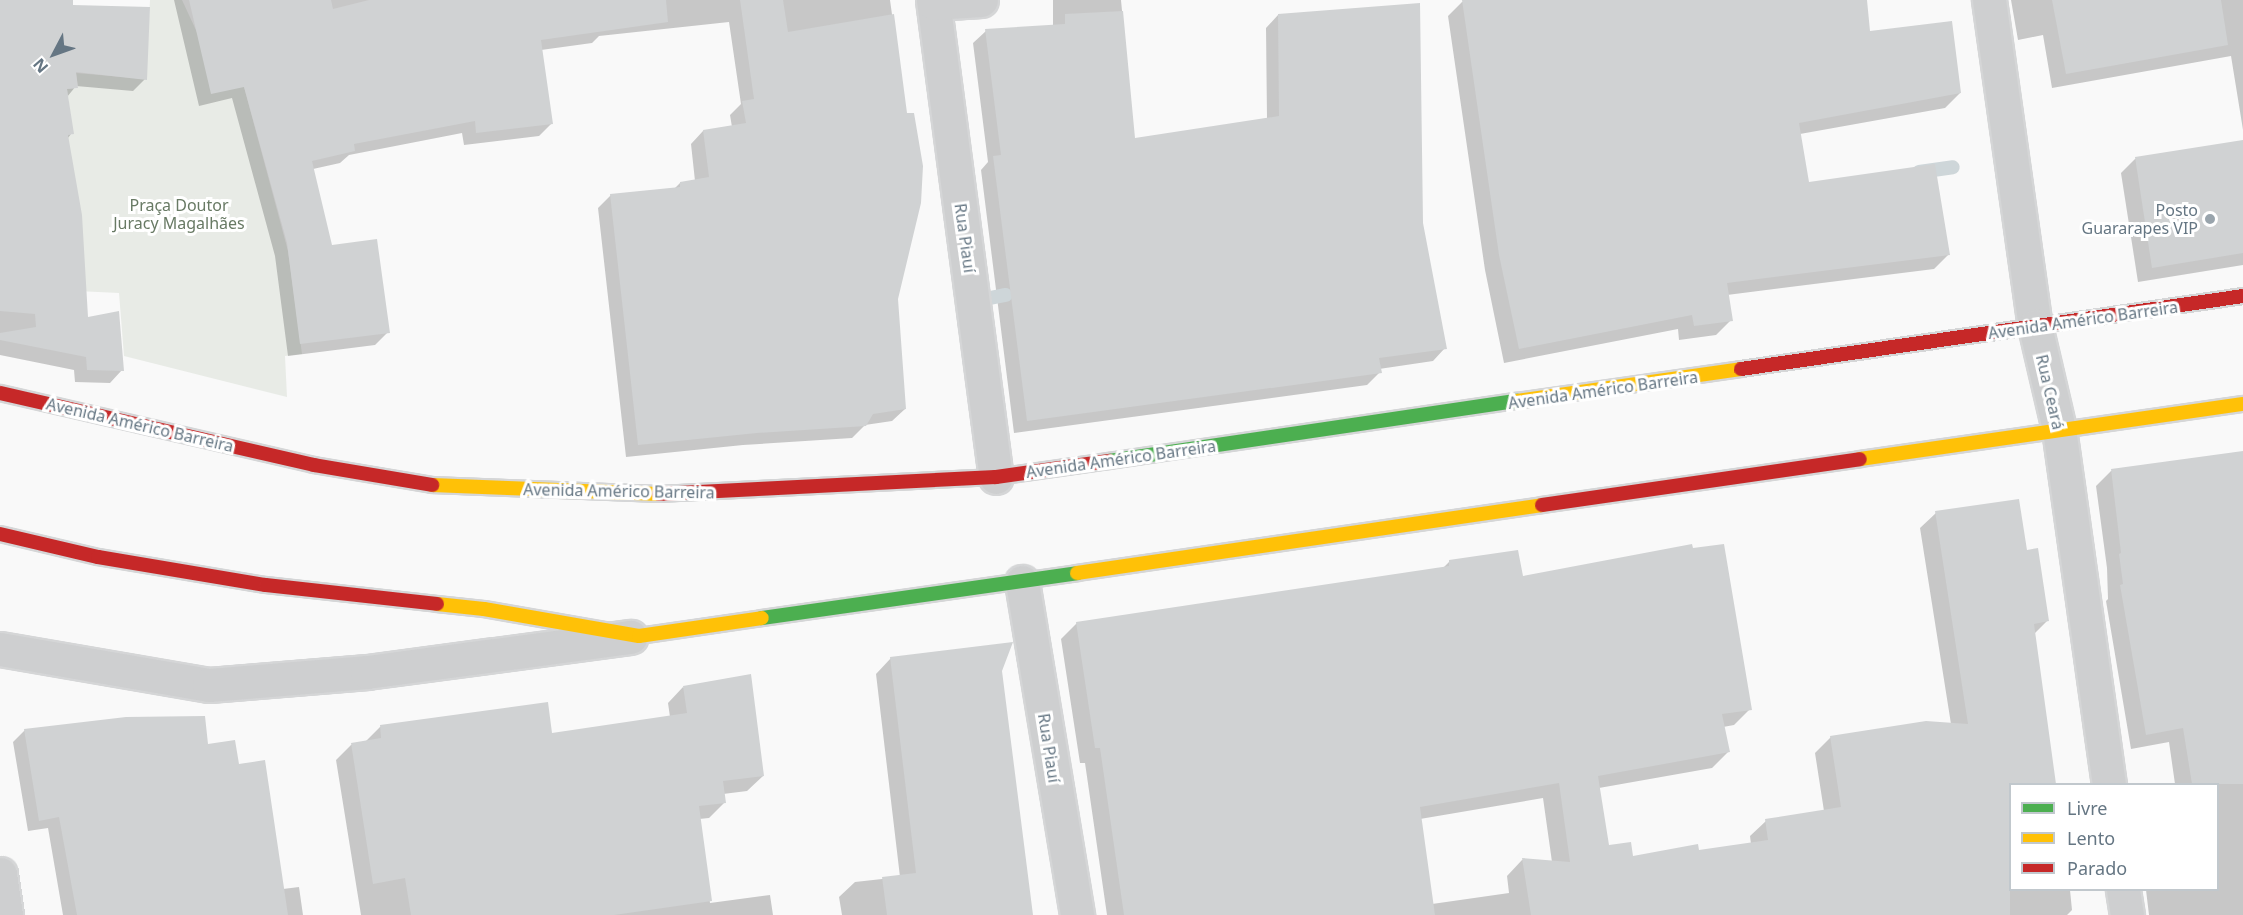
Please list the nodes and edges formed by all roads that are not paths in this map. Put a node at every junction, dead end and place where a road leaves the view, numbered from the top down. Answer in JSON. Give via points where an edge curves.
{"nodes":[{"id":1,"x":981,"y":0,"type":"edge"},
{"id":2,"x":1989,"y":0,"type":"edge"},
{"id":3,"x":933,"y":2,"type":"edge"},
{"id":4,"x":2243,"y":296,"type":"edge"},
{"id":5,"x":2035,"y":326,"type":"junction"},
{"id":6,"x":0,"y":393,"type":"edge"},
{"id":7,"x":2243,"y":404,"type":"edge"},
{"id":8,"x":2059,"y":429,"type":"junction"},
{"id":9,"x":996,"y":477,"type":"junction"},
{"id":10,"x":0,"y":534,"type":"edge"},
{"id":11,"x":1022,"y":582,"type":"junction"},
{"id":12,"x":639,"y":636,"type":"junction"},
{"id":13,"x":0,"y":649,"type":"edge"},
{"id":14,"x":2109,"y":783,"type":"edge"},
{"id":15,"x":0,"y":874,"type":"edge"},
{"id":16,"x":2124,"y":891,"type":"edge"},
{"id":17,"x":6,"y":915,"type":"edge"},
{"id":18,"x":1077,"y":915,"type":"edge"},
{"id":19,"x":2127,"y":915,"type":"edge"}],
"edges":[{"from":1,"to":3,"type":"street"},
{"from":2,"to":5,"type":"street","name":"Rua Ceará"},
{"from":3,"to":9,"type":"street","name":"Rua Piauí"},
{"from":4,"to":5,"type":"main road","name":"Avenida Américo Barreira"},
{"from":5,"to":8,"type":"street","name":"Rua Ceará"},
{"from":5,"to":9,"type":"main road","name":"Avenida Américo Barreira"},
{"from":6,"to":9,"type":"main road","name":"Avenida Américo Barreira","via":[[303,463],[434,485],[678,495]]},
{"from":7,"to":8,"type":"main road"},
{"from":8,"to":11,"type":"main road"},
{"from":8,"to":14,"type":"street","name":"Rua Ceará"},
{"from":10,"to":12,"type":"main road","via":[[98,557],[266,585],[484,609]]},
{"from":11,"to":12,"type":"main road"},
{"from":11,"to":18,"type":"street","name":"Rua Piauí"},
{"from":12,"to":13,"type":"street","via":[[367,672],[209,685]]},
{"from":15,"to":17,"type":"street"},
{"from":16,"to":19,"type":"street"}]}
